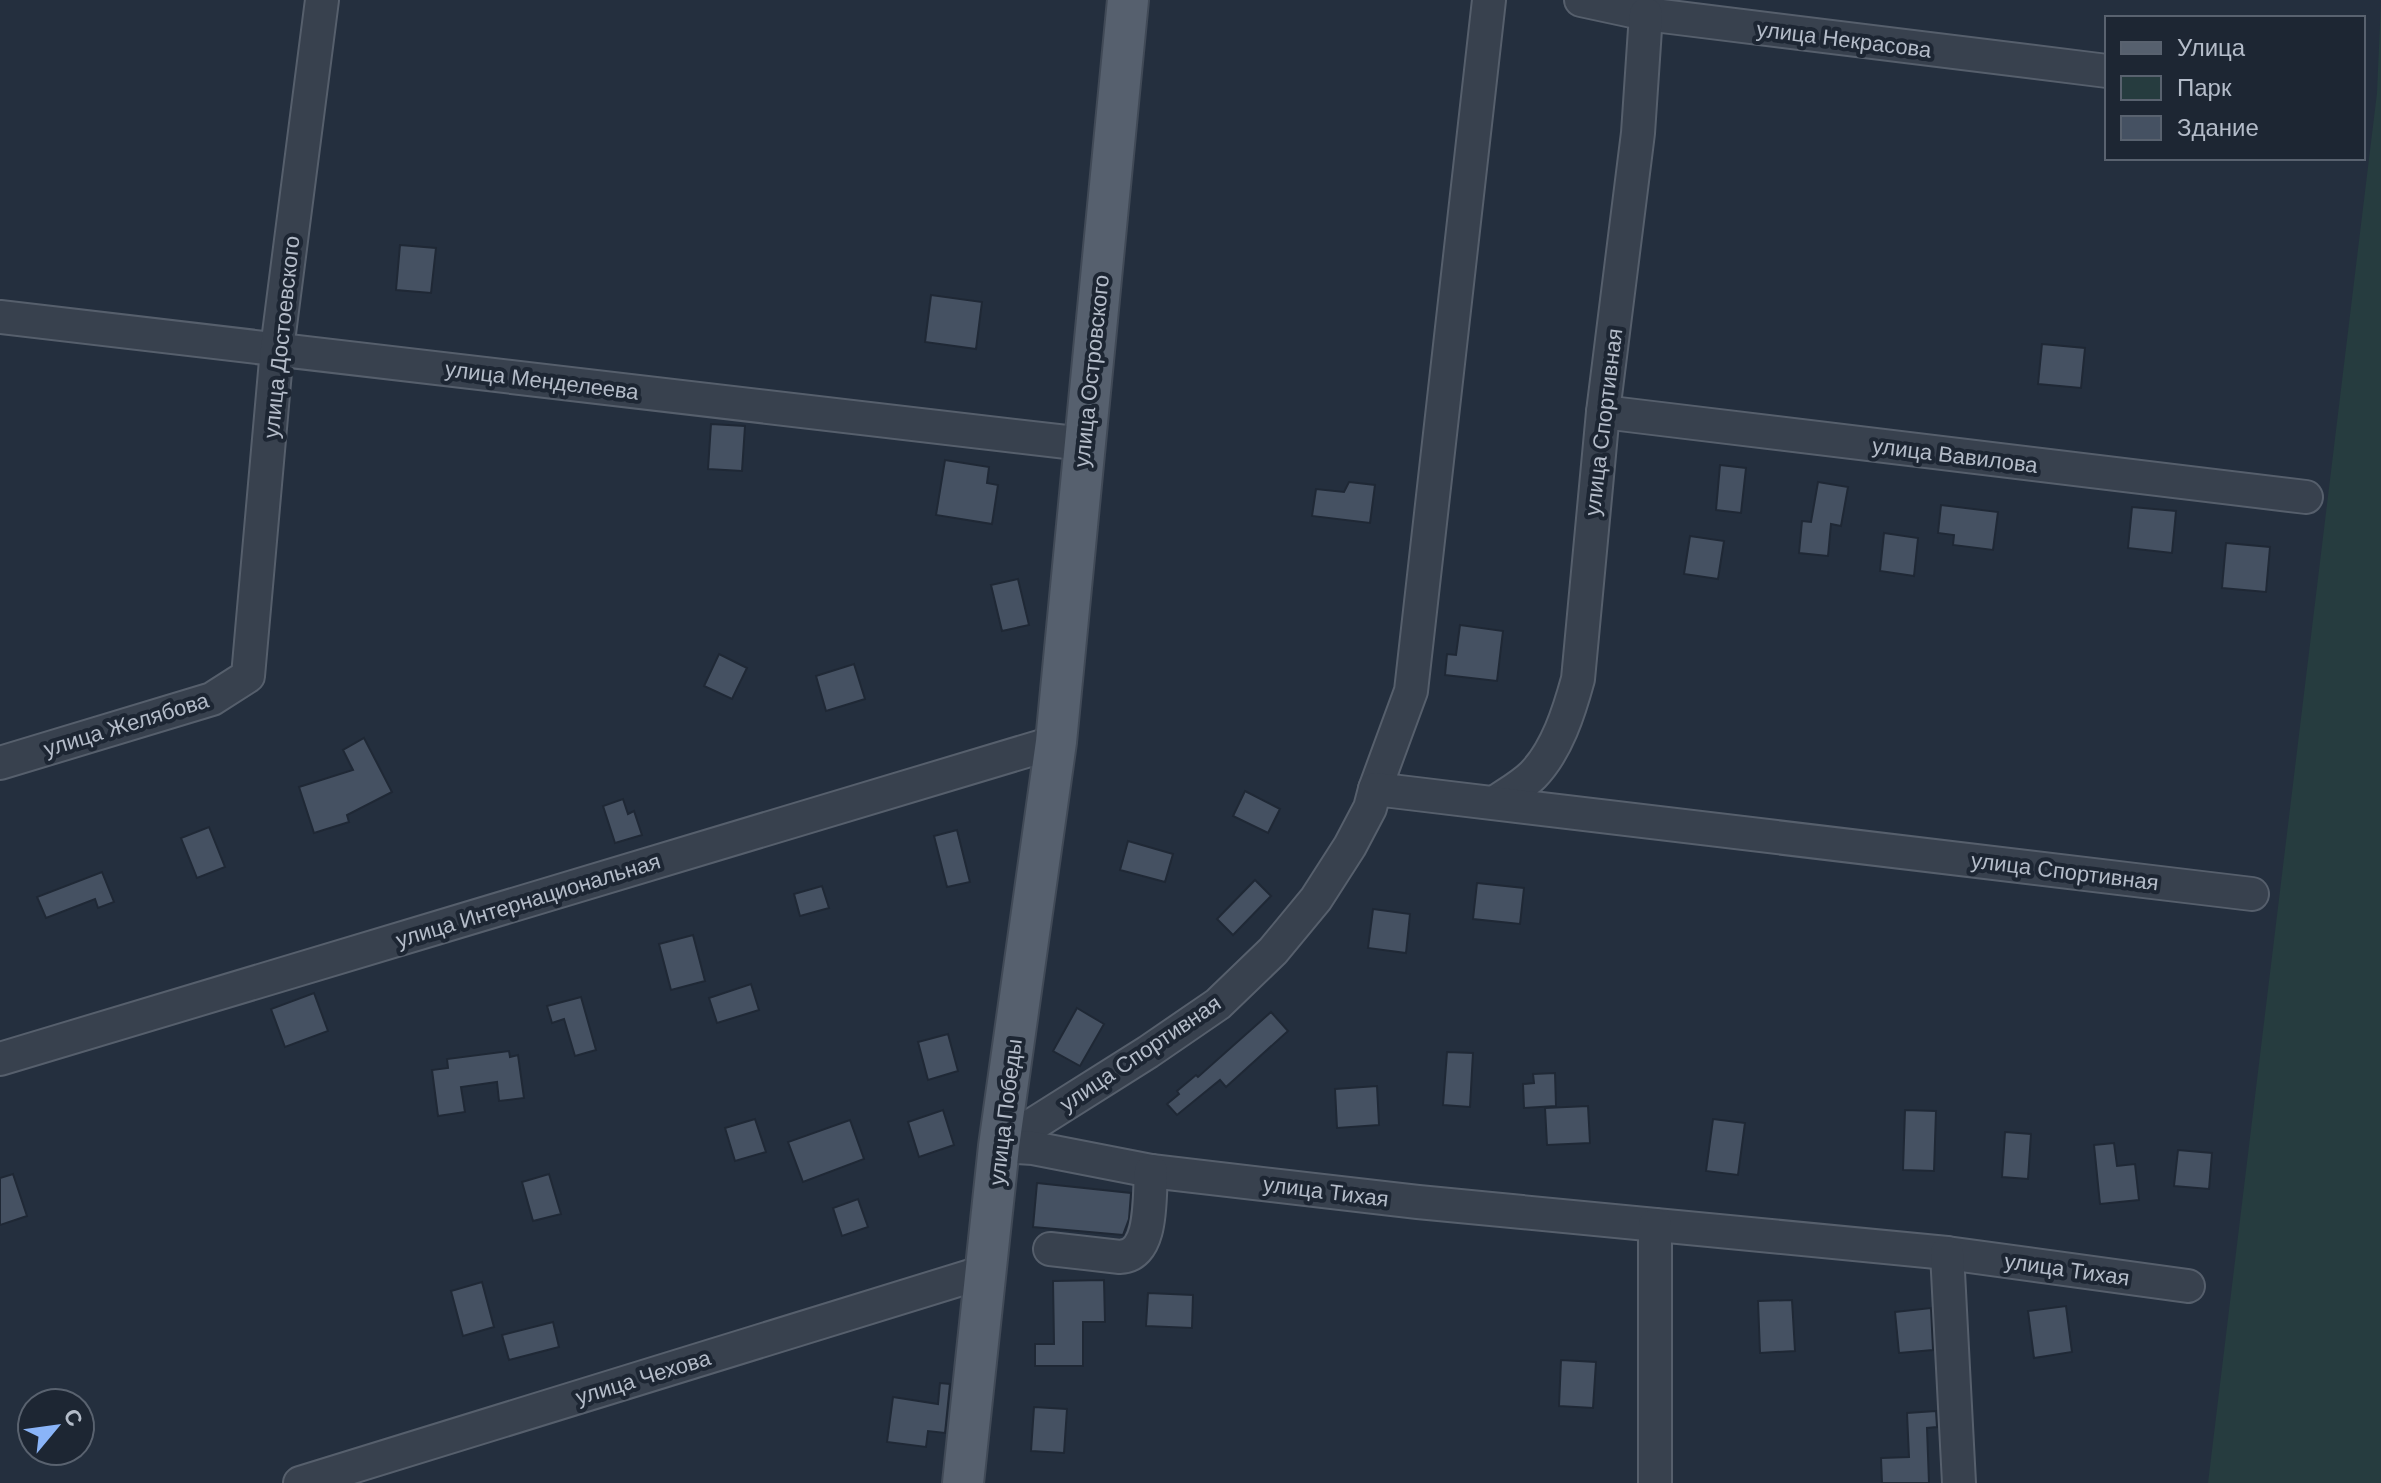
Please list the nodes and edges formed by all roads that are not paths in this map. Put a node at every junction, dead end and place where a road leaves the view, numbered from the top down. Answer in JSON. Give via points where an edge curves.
{"nodes":[{"id":1,"x":322,"y":0,"type":"edge"},
{"id":2,"x":1128,"y":0,"type":"edge"},
{"id":3,"x":1489,"y":0,"type":"edge"},
{"id":4,"x":1581,"y":0,"type":"edge"},
{"id":5,"x":1646,"y":14,"type":"junction"},
{"id":6,"x":2105,"y":71,"type":"edge"},
{"id":7,"x":0,"y":317,"type":"edge"},
{"id":8,"x":277,"y":349,"type":"junction"},
{"id":9,"x":1603,"y":412,"type":"junction"},
{"id":10,"x":1084,"y":444,"type":"junction"},
{"id":11,"x":2306,"y":497,"type":"dead end"},
{"id":12,"x":248,"y":676,"type":"joint"},
{"id":13,"x":1056,"y":742,"type":"junction"},
{"id":14,"x":0,"y":763,"type":"edge"},
{"id":15,"x":1375,"y":789,"type":"junction"},
{"id":16,"x":1497,"y":801,"type":"junction"},
{"id":17,"x":2252,"y":894,"type":"dead end"},
{"id":18,"x":0,"y":1059,"type":"edge"},
{"id":19,"x":999,"y":1146,"type":"junction"},
{"id":20,"x":1151,"y":1171,"type":"junction"},
{"id":21,"x":1655,"y":1225,"type":"junction"},
{"id":22,"x":1050,"y":1249,"type":"dead end"},
{"id":23,"x":1947,"y":1253,"type":"junction"},
{"id":24,"x":987,"y":1271,"type":"junction"},
{"id":25,"x":2188,"y":1286,"type":"dead end"},
{"id":26,"x":300,"y":1483,"type":"edge"},
{"id":27,"x":963,"y":1483,"type":"edge"},
{"id":28,"x":1655,"y":1483,"type":"edge"},
{"id":29,"x":1959,"y":1483,"type":"edge"}],
"edges":[{"from":1,"to":8,"type":"street","name":"улица Достоевского"},
{"from":2,"to":10,"type":"main road","name":"улица Островского"},
{"from":3,"to":15,"type":"street","name":"улица Спортивная","via":[[1411,691]]},
{"from":4,"to":5,"type":"street","name":"улица Некрасова"},
{"from":5,"to":6,"type":"street","name":"улица Некрасова"},
{"from":5,"to":9,"type":"street","name":"улица Спортивная","via":[[1638,133]]},
{"from":7,"to":8,"type":"street","name":"улица Менделеева"},
{"from":8,"to":10,"type":"street","name":"улица Менделеева"},
{"from":8,"to":12,"type":"street","name":"улица Достоевского"},
{"from":9,"to":11,"type":"street","name":"улица Вавилова"},
{"from":9,"to":16,"type":"street","name":"улица Спортивная","via":[[1578,679],[1570,711],[1533,776]]},
{"from":10,"to":13,"type":"main road","name":"улица Островского"},
{"from":12,"to":14,"type":"street","name":"улица Желябова","via":[[212,699]]},
{"from":13,"to":18,"type":"street","name":"улица Интернациональная"},
{"from":13,"to":19,"type":"main road","name":"улица Победы"},
{"from":15,"to":16,"type":"street","name":"улица Спортивная"},
{"from":15,"to":19,"type":"street","name":"улица Спортивная","via":[[1350,846],[1316,899],[1273,951],[1218,1004]]},
{"from":16,"to":17,"type":"street","name":"улица Спортивная"},
{"from":19,"to":20,"type":"street","name":"улица Тихая"},
{"from":19,"to":24,"type":"main road","name":"улица Победы"},
{"from":20,"to":21,"type":"street","name":"улица Тихая"},
{"from":20,"to":22,"type":"street","via":[[1145,1239],[1138,1249],[1127,1257]]},
{"from":21,"to":23,"type":"street","name":"улица Тихая"},
{"from":21,"to":28,"type":"street"},
{"from":23,"to":25,"type":"street","name":"улица Тихая"},
{"from":23,"to":29,"type":"street"},
{"from":24,"to":26,"type":"street","name":"улица Чехова"},
{"from":24,"to":27,"type":"main road","name":"улица Победы"}]}
